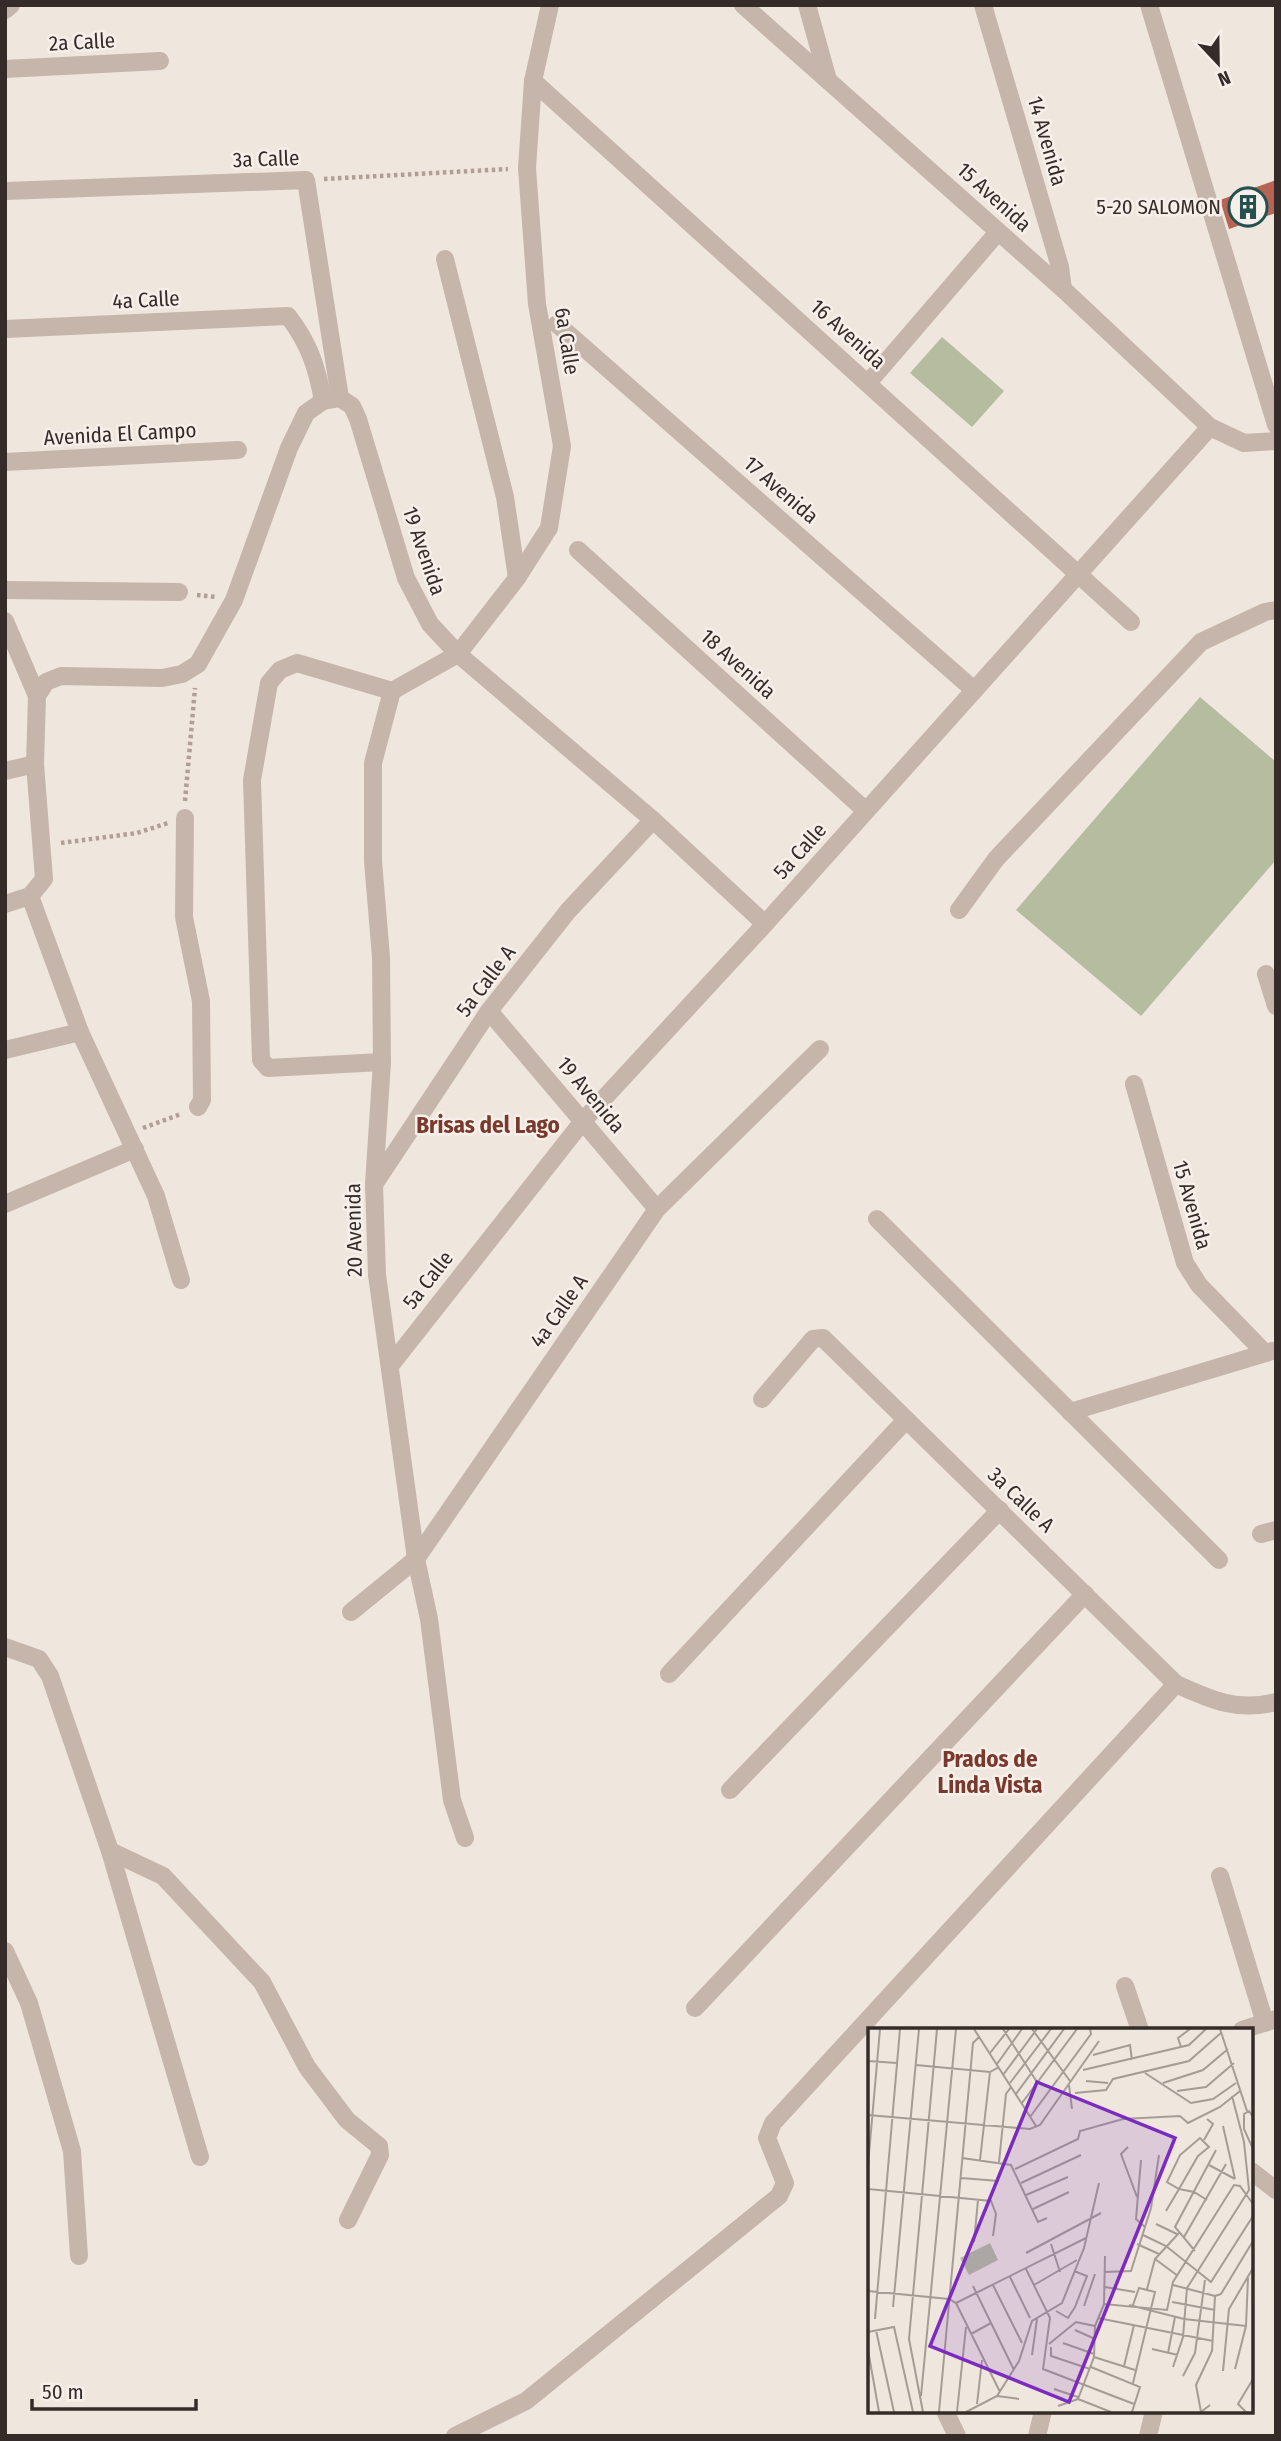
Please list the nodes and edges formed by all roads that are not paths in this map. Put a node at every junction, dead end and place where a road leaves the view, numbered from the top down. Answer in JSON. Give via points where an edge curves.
{"nodes":[{"id":1,"x":11,"y":5,"type":"edge"},
{"id":2,"x":550,"y":5,"type":"edge"},
{"id":3,"x":743,"y":5,"type":"edge"},
{"id":4,"x":807,"y":5,"type":"edge"},
{"id":5,"x":983,"y":5,"type":"edge"},
{"id":6,"x":1149,"y":5,"type":"edge"},
{"id":7,"x":5,"y":10,"type":"edge"},
{"id":8,"x":160,"y":61,"type":"dead end"},
{"id":9,"x":5,"y":69,"type":"edge"},
{"id":10,"x":828,"y":80,"type":"junction"},
{"id":11,"x":533,"y":81,"type":"junction"},
{"id":12,"x":306,"y":180,"type":"joint"},
{"id":13,"x":5,"y":191,"type":"edge"},
{"id":14,"x":998,"y":232,"type":"junction"},
{"id":15,"x":445,"y":259,"type":"dead end"},
{"id":16,"x":1063,"y":289,"type":"junction"},
{"id":17,"x":557,"y":324,"type":"dead end"},
{"id":18,"x":5,"y":329,"type":"edge"},
{"id":19,"x":868,"y":383,"type":"junction"},
{"id":20,"x":331,"y":399,"type":"junction"},
{"id":21,"x":1276,"y":425,"type":"edge"},
{"id":22,"x":1210,"y":427,"type":"junction"},
{"id":23,"x":1276,"y":441,"type":"edge"},
{"id":24,"x":238,"y":450,"type":"dead end"},
{"id":25,"x":5,"y":462,"type":"edge"},
{"id":26,"x":579,"y":550,"type":"dead end"},
{"id":27,"x":1079,"y":574,"type":"junction"},
{"id":28,"x":517,"y":578,"type":"junction"},
{"id":29,"x":5,"y":590,"type":"edge"},
{"id":30,"x":178,"y":592,"type":"road end"},
{"id":31,"x":1276,"y":610,"type":"edge"},
{"id":32,"x":5,"y":621,"type":"edge"},
{"id":33,"x":1131,"y":622,"type":"dead end"},
{"id":34,"x":458,"y":654,"type":"junction"},
{"id":35,"x":974,"y":690,"type":"junction"},
{"id":36,"x":391,"y":691,"type":"junction"},
{"id":37,"x":37,"y":696,"type":"junction"},
{"id":38,"x":35,"y":764,"type":"junction"},
{"id":39,"x":5,"y":771,"type":"edge"},
{"id":40,"x":866,"y":811,"type":"junction"},
{"id":41,"x":185,"y":818,"type":"road end"},
{"id":42,"x":653,"y":820,"type":"junction"},
{"id":43,"x":30,"y":896,"type":"junction"},
{"id":44,"x":5,"y":905,"type":"edge"},
{"id":45,"x":959,"y":910,"type":"dead end"},
{"id":46,"x":765,"y":924,"type":"junction"},
{"id":47,"x":1266,"y":974,"type":"dead end"},
{"id":48,"x":1276,"y":1006,"type":"edge"},
{"id":49,"x":489,"y":1011,"type":"junction"},
{"id":50,"x":80,"y":1032,"type":"junction"},
{"id":51,"x":820,"y":1049,"type":"dead end"},
{"id":52,"x":5,"y":1050,"type":"edge"},
{"id":53,"x":382,"y":1062,"type":"junction"},
{"id":54,"x":1133,"y":1084,"type":"dead end"},
{"id":55,"x":198,"y":1107,"type":"road end"},
{"id":56,"x":583,"y":1121,"type":"junction"},
{"id":57,"x":131,"y":1141,"type":"junction"},
{"id":58,"x":374,"y":1184,"type":"junction"},
{"id":59,"x":5,"y":1205,"type":"edge"},
{"id":60,"x":657,"y":1209,"type":"junction"},
{"id":61,"x":877,"y":1219,"type":"dead end"},
{"id":62,"x":181,"y":1280,"type":"dead end"},
{"id":63,"x":1270,"y":1351,"type":"edge"},
{"id":64,"x":390,"y":1366,"type":"junction"},
{"id":65,"x":762,"y":1399,"type":"dead end"},
{"id":66,"x":1070,"y":1412,"type":"junction"},
{"id":67,"x":905,"y":1421,"type":"junction"},
{"id":68,"x":1000,"y":1510,"type":"junction"},
{"id":69,"x":416,"y":1559,"type":"junction"},
{"id":70,"x":1219,"y":1560,"type":"dead end"},
{"id":71,"x":1084,"y":1594,"type":"junction"},
{"id":72,"x":351,"y":1612,"type":"dead end"},
{"id":73,"x":5,"y":1647,"type":"edge"},
{"id":74,"x":669,"y":1674,"type":"dead end"},
{"id":75,"x":1176,"y":1684,"type":"junction"},
{"id":76,"x":1276,"y":1702,"type":"edge"},
{"id":77,"x":730,"y":1790,"type":"dead end"},
{"id":78,"x":465,"y":1838,"type":"dead end"},
{"id":79,"x":110,"y":1851,"type":"junction"},
{"id":80,"x":1220,"y":1876,"type":"dead end"},
{"id":81,"x":5,"y":1951,"type":"edge"},
{"id":82,"x":1125,"y":1986,"type":"dead end"},
{"id":83,"x":695,"y":2008,"type":"dead end"},
{"id":84,"x":1270,"y":2021,"type":"edge"},
{"id":85,"x":1139,"y":2028,"type":"edge"},
{"id":86,"x":1248,"y":2028,"type":"edge"},
{"id":87,"x":200,"y":2157,"type":"dead end"},
{"id":88,"x":1253,"y":2173,"type":"edge"},
{"id":89,"x":1276,"y":2190,"type":"edge"},
{"id":90,"x":348,"y":2220,"type":"dead end"},
{"id":91,"x":79,"y":2256,"type":"dead end"},
{"id":92,"x":946,"y":2413,"type":"edge"},
{"id":93,"x":1043,"y":2413,"type":"edge"},
{"id":94,"x":1154,"y":2413,"type":"edge"},
{"id":95,"x":455,"y":2436,"type":"edge"},
{"id":96,"x":957,"y":2436,"type":"edge"},
{"id":97,"x":1037,"y":2436,"type":"edge"},
{"id":98,"x":1148,"y":2436,"type":"edge"}],
"edges":[{"from":1,"to":7,"type":"street"},
{"from":2,"to":11,"type":"street","name":"6a Calle"},
{"from":3,"to":10,"type":"street","name":"15 Avenida"},
{"from":4,"to":10,"type":"street"},
{"from":5,"to":16,"type":"street","name":"14 Avenida"},
{"from":6,"to":21,"type":"street"},
{"from":8,"to":9,"type":"street","name":"2a Calle"},
{"from":10,"to":14,"type":"street","name":"15 Avenida"},
{"from":11,"to":19,"type":"street","name":"16 Avenida"},
{"from":11,"to":28,"type":"street","name":"6a Calle","via":[[527,168],[537,304],[562,446],[549,528]]},
{"from":12,"to":13,"type":"street","name":"3a Calle"},
{"from":12,"to":20,"type":"street","name":"19 Avenida"},
{"from":14,"to":16,"type":"street","name":"15 Avenida"},
{"from":14,"to":19,"type":"street"},
{"from":15,"to":28,"type":"street","via":[[505,497]]},
{"from":16,"to":22,"type":"street","name":"15 Avenida"},
{"from":17,"to":35,"type":"street","name":"17 Avenida"},
{"from":18,"to":20,"type":"street","name":"4a Calle","via":[[288,316],[304,337]]},
{"from":19,"to":27,"type":"street","name":"16 Avenida"},
{"from":20,"to":34,"type":"street","name":"19 Avenida","via":[[352,406],[412,594],[429,624]]},
{"from":20,"to":37,"type":"street","via":[[306,413],[234,600],[198,664],[182,674],[162,678],[61,676],[46,682]]},
{"from":22,"to":23,"type":"street","via":[[1244,443]]},
{"from":22,"to":27,"type":"street","name":"5a Calle"},
{"from":24,"to":25,"type":"street","name":"Avenida El Campo"},
{"from":26,"to":40,"type":"street","name":"18 Avenida"},
{"from":27,"to":33,"type":"street","name":"16 Avenida"},
{"from":27,"to":35,"type":"street","name":"5a Calle"},
{"from":28,"to":34,"type":"street","name":"6a Calle"},
{"from":29,"to":30,"type":"street"},
{"from":31,"to":45,"type":"street","via":[[1201,642],[996,859]]},
{"from":32,"to":37,"type":"street"},
{"from":34,"to":36,"type":"street"},
{"from":34,"to":42,"type":"street","name":"19 Avenida"},
{"from":35,"to":40,"type":"street","name":"5a Calle"},
{"from":36,"to":53,"type":"street","name":"20 Avenida","via":[[373,763]]},
{"from":36,"to":53,"type":"street","via":[[297,663],[280,670],[269,683],[252,780],[263,1065]]},
{"from":37,"to":38,"type":"street"},
{"from":38,"to":39,"type":"street"},
{"from":38,"to":43,"type":"street","via":[[44,879]]},
{"from":40,"to":46,"type":"street","name":"5a Calle"},
{"from":41,"to":55,"type":"street","via":[[184,917],[201,1000],[202,1100]]},
{"from":42,"to":46,"type":"street","name":"19 Avenida"},
{"from":42,"to":49,"type":"street","name":"5a Calle A","via":[[568,911]]},
{"from":43,"to":44,"type":"street"},
{"from":43,"to":50,"type":"street"},
{"from":46,"to":56,"type":"street","name":"5a Calle"},
{"from":47,"to":48,"type":"street"},
{"from":49,"to":56,"type":"street","name":"19 Avenida"},
{"from":49,"to":58,"type":"street","name":"5a Calle A"},
{"from":50,"to":52,"type":"street"},
{"from":50,"to":57,"type":"street"},
{"from":51,"to":60,"type":"street","name":"4a Calle A"},
{"from":53,"to":58,"type":"street","name":"20 Avenida"},
{"from":54,"to":63,"type":"street","name":"15 Avenida","via":[[1185,1263],[1199,1285]]},
{"from":56,"to":60,"type":"street","name":"19 Avenida"},
{"from":56,"to":64,"type":"street","name":"5a Calle"},
{"from":57,"to":59,"type":"street"},
{"from":57,"to":62,"type":"street","via":[[156,1196]]},
{"from":58,"to":64,"type":"street","name":"20 Avenida","via":[[377,1275]]},
{"from":60,"to":69,"type":"street","name":"4a Calle A"},
{"from":61,"to":66,"type":"street"},
{"from":63,"to":66,"type":"street"},
{"from":64,"to":69,"type":"street","name":"20 Avenida"},
{"from":65,"to":67,"type":"street","name":"3a Calle A","via":[[813,1339],[824,1338]]},
{"from":66,"to":70,"type":"street"},
{"from":67,"to":68,"type":"street","name":"3a Calle A"},
{"from":67,"to":74,"type":"street"},
{"from":68,"to":71,"type":"street","name":"3a Calle A"},
{"from":68,"to":77,"type":"street"},
{"from":69,"to":72,"type":"street","name":"4a Calle A"},
{"from":69,"to":78,"type":"street","name":"20 Avenida","via":[[429,1619],[452,1800]]},
{"from":71,"to":75,"type":"street","name":"3a Calle A"},
{"from":71,"to":83,"type":"street"},
{"from":73,"to":79,"type":"street","via":[[39,1659],[50,1676]]},
{"from":75,"to":76,"type":"street","name":"3a Calle A","via":[[1219,1704],[1255,1707]]},
{"from":75,"to":95,"type":"street","via":[[773,2123],[767,2138],[785,2183],[779,2196],[526,2401]]},
{"from":79,"to":87,"type":"street"},
{"from":79,"to":90,"type":"street","via":[[163,1876],[262,1982],[307,2067],[347,2120],[379,2146],[380,2155]]},
{"from":80,"to":84,"type":"street"},
{"from":81,"to":91,"type":"street","via":[[29,2003],[72,2151]]},
{"from":82,"to":85,"type":"street"},
{"from":84,"to":86,"type":"street"},
{"from":88,"to":89,"type":"street"},
{"from":92,"to":96,"type":"street"},
{"from":93,"to":97,"type":"street"},
{"from":94,"to":98,"type":"street"}]}
